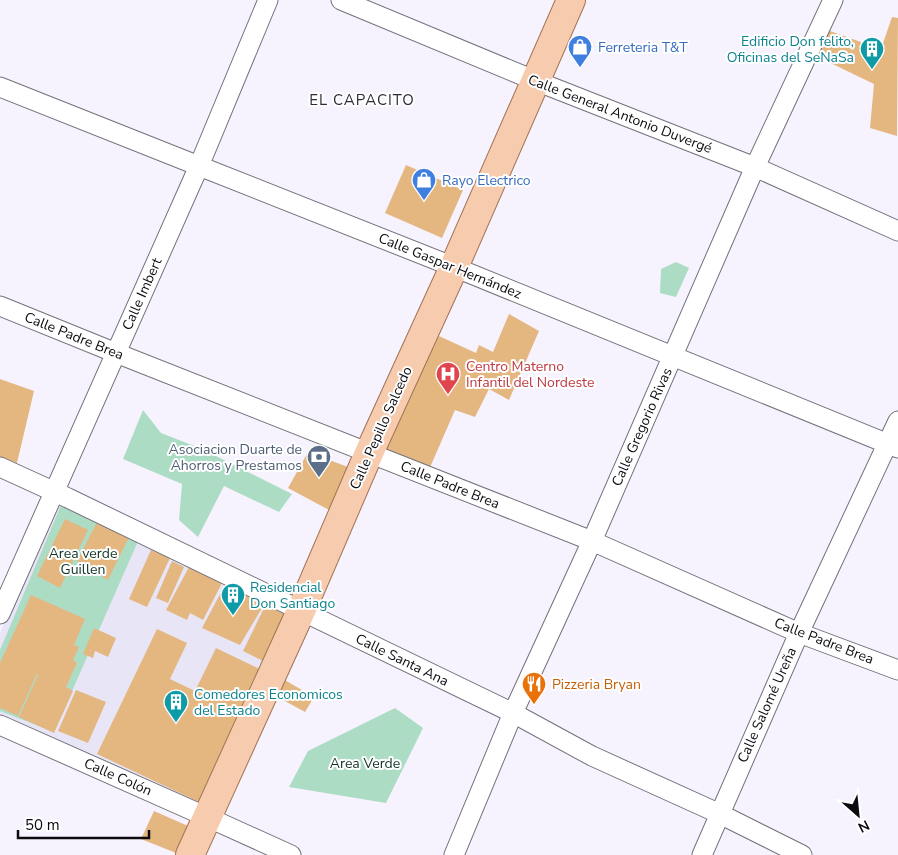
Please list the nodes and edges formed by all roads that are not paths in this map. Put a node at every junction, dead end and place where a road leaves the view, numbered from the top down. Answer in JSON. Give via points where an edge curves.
{"nodes":[{"id":1,"x":268,"y":0,"type":"edge"},
{"id":2,"x":341,"y":0,"type":"edge"},
{"id":3,"x":571,"y":0,"type":"edge"},
{"id":4,"x":833,"y":0,"type":"edge"},
{"id":5,"x":536,"y":81,"type":"junction"},
{"id":6,"x":0,"y":86,"type":"edge"},
{"id":7,"x":198,"y":166,"type":"junction"},
{"id":8,"x":756,"y":167,"type":"junction"},
{"id":9,"x":898,"y":231,"type":"edge"},
{"id":10,"x":454,"y":267,"type":"junction"},
{"id":11,"x":0,"y":306,"type":"edge"},
{"id":12,"x":116,"y":353,"type":"junction"},
{"id":13,"x":673,"y":356,"type":"junction"},
{"id":14,"x":898,"y":421,"type":"edge"},
{"id":15,"x":893,"y":446,"type":"edge"},
{"id":16,"x":369,"y":453,"type":"junction"},
{"id":17,"x":0,"y":467,"type":"edge"},
{"id":18,"x":55,"y":492,"type":"junction"},
{"id":19,"x":592,"y":541,"type":"junction"},
{"id":20,"x":301,"y":611,"type":"junction"},
{"id":21,"x":0,"y":614,"type":"edge"},
{"id":22,"x":799,"y":633,"type":"junction"},
{"id":23,"x":898,"y":670,"type":"edge"},
{"id":24,"x":513,"y":713,"type":"junction"},
{"id":25,"x":0,"y":725,"type":"edge"},
{"id":26,"x":720,"y":814,"type":"junction"},
{"id":27,"x":207,"y":817,"type":"junction"},
{"id":28,"x":190,"y":855,"type":"edge"},
{"id":29,"x":291,"y":855,"type":"edge"},
{"id":30,"x":454,"y":855,"type":"edge"},
{"id":31,"x":702,"y":855,"type":"edge"},
{"id":32,"x":802,"y":855,"type":"edge"}],
"edges":[{"from":1,"to":7,"type":"street","name":"Calle Imbert"},
{"from":2,"to":5,"type":"street","name":"Calle General Antonio Duvergé"},
{"from":3,"to":5,"type":"main road","name":"Calle Pepillo Salcedo"},
{"from":4,"to":8,"type":"street","name":"Calle Gregorio Rivas"},
{"from":5,"to":8,"type":"street","name":"Calle General Antonio Duvergé"},
{"from":5,"to":10,"type":"main road","name":"Calle Pepillo Salcedo"},
{"from":6,"to":7,"type":"street","name":"Calle Gaspar Hernández"},
{"from":7,"to":10,"type":"street","name":"Calle Gaspar Hernández"},
{"from":7,"to":12,"type":"street","name":"Calle Imbert"},
{"from":8,"to":9,"type":"street","name":"Calle General Antonio Duvergé"},
{"from":8,"to":13,"type":"street","name":"Calle Gregorio Rivas"},
{"from":10,"to":13,"type":"street","name":"Calle Gaspar Hernández"},
{"from":10,"to":16,"type":"main road","name":"Calle Pepillo Salcedo"},
{"from":11,"to":12,"type":"street","name":"Calle Padre Brea"},
{"from":12,"to":16,"type":"street","name":"Calle Padre Brea"},
{"from":12,"to":18,"type":"street","name":"Calle Imbert"},
{"from":13,"to":15,"type":"street","name":"Calle Gaspar Hernández"},
{"from":13,"to":19,"type":"street","name":"Calle Gregorio Rivas"},
{"from":14,"to":15,"type":"street","name":"Calle Salomé Ureña"},
{"from":15,"to":22,"type":"street","name":"Calle Salomé Ureña"},
{"from":16,"to":19,"type":"street","name":"Calle Padre Brea"},
{"from":16,"to":20,"type":"main road","name":"Calle Pepillo Salcedo"},
{"from":17,"to":18,"type":"street","name":"Calle Santa Ana"},
{"from":18,"to":20,"type":"street","name":"Calle Santa Ana"},
{"from":18,"to":21,"type":"street","name":"Calle Imbert"},
{"from":19,"to":22,"type":"street","name":"Calle Padre Brea"},
{"from":19,"to":24,"type":"street","name":"Calle Gregorio Rivas"},
{"from":20,"to":24,"type":"street","name":"Calle Santa Ana"},
{"from":20,"to":27,"type":"main road","name":"Calle Pepillo Salcedo"},
{"from":22,"to":23,"type":"street","name":"Calle Padre Brea"},
{"from":22,"to":26,"type":"street","name":"Calle Salomé Ureña"},
{"from":24,"to":26,"type":"street","name":"Calle Santa Ana","via":[[592,756]]},
{"from":24,"to":30,"type":"street","name":"Calle Gregorio Rivas"},
{"from":25,"to":27,"type":"street","name":"Calle Colón"},
{"from":26,"to":31,"type":"street","name":"Calle Salomé Ureña"},
{"from":26,"to":32,"type":"street","name":"Calle Santa Ana"},
{"from":27,"to":28,"type":"main road","name":"Calle Pepillo Salcedo"},
{"from":27,"to":29,"type":"street","name":"Calle Colón"}]}
